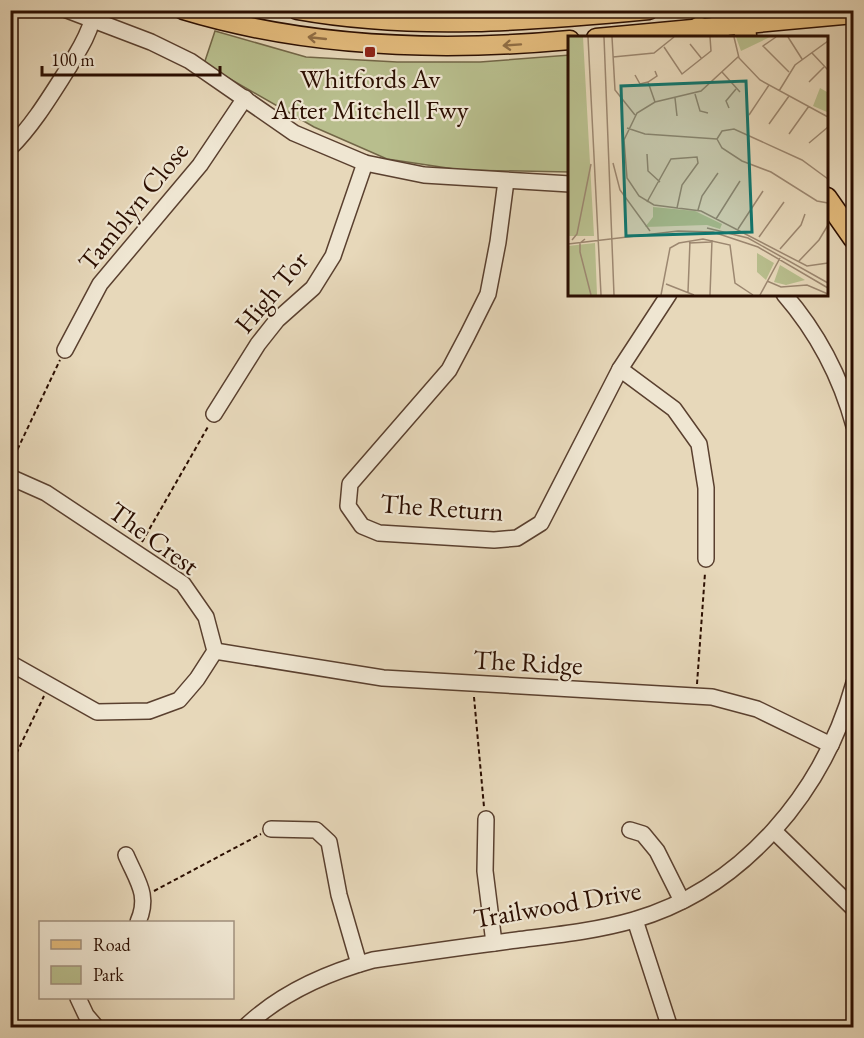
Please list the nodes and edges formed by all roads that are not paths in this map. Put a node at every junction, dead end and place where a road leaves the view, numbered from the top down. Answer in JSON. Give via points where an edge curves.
{"nodes":[{"id":1,"x":183,"y":10,"type":"edge"},
{"id":2,"x":297,"y":10,"type":"edge"},
{"id":3,"x":650,"y":10,"type":"edge"},
{"id":4,"x":63,"y":14,"type":"edge"},
{"id":5,"x":854,"y":14,"type":"edge"},
{"id":6,"x":744,"y":19,"type":"edge"},
{"id":7,"x":92,"y":20,"type":"junction"},
{"id":8,"x":710,"y":31,"type":"edge"},
{"id":9,"x":629,"y":36,"type":"edge"},
{"id":10,"x":568,"y":40,"type":"edge"},
{"id":11,"x":245,"y":98,"type":"junction"},
{"id":12,"x":10,"y":147,"type":"edge"},
{"id":13,"x":365,"y":163,"type":"junction"},
{"id":14,"x":506,"y":181,"type":"junction"},
{"id":15,"x":568,"y":184,"type":"edge"},
{"id":16,"x":828,"y":201,"type":"edge"},
{"id":17,"x":854,"y":238,"type":"edge"},
{"id":18,"x":668,"y":296,"type":"edge"},
{"id":19,"x":786,"y":296,"type":"edge"},
{"id":20,"x":65,"y":350,"type":"road end"},
{"id":21,"x":620,"y":369,"type":"junction"},
{"id":22,"x":214,"y":414,"type":"road end"},
{"id":23,"x":854,"y":426,"type":"edge"},
{"id":24,"x":10,"y":477,"type":"edge"},
{"id":25,"x":706,"y":559,"type":"road end"},
{"id":26,"x":215,"y":651,"type":"junction"},
{"id":27,"x":10,"y":663,"type":"edge"},
{"id":28,"x":854,"y":683,"type":"edge"},
{"id":29,"x":831,"y":745,"type":"junction"},
{"id":30,"x":486,"y":819,"type":"road end"},
{"id":31,"x":271,"y":829,"type":"road end"},
{"id":32,"x":630,"y":830,"type":"dead end"},
{"id":33,"x":774,"y":831,"type":"junction"},
{"id":34,"x":126,"y":855,"type":"dead end"},
{"id":35,"x":682,"y":901,"type":"junction"},
{"id":36,"x":854,"y":909,"type":"edge"},
{"id":37,"x":635,"y":920,"type":"junction"},
{"id":38,"x":138,"y":921,"type":"edge"},
{"id":39,"x":494,"y":943,"type":"junction"},
{"id":40,"x":359,"y":964,"type":"junction"},
{"id":41,"x":78,"y":999,"type":"edge"},
{"id":42,"x":97,"y":1028,"type":"edge"},
{"id":43,"x":244,"y":1028,"type":"edge"},
{"id":44,"x":670,"y":1028,"type":"edge"}],
"edges":[{"from":10,"to":1,"type":"main road","one_way":true,"via":[[464,47],[384,44],[288,34]]},
{"from":2,"to":3,"type":"main road","via":[[377,20],[449,23]]},
{"from":4,"to":7,"type":"street"},
{"from":5,"to":6,"type":"main road","via":[[774,21]]},
{"from":6,"to":8,"type":"main road"},
{"from":7,"to":11,"type":"street","via":[[190,61]]},
{"from":7,"to":12,"type":"street","via":[[89,33],[60,81],[28,130]]},
{"from":8,"to":9,"type":"main road"},
{"from":11,"to":13,"type":"street","via":[[294,133]]},
{"from":11,"to":20,"type":"street","name":"Tamblyn Close","via":[[200,165],[100,284]]},
{"from":13,"to":14,"type":"street","via":[[424,175]]},
{"from":13,"to":22,"type":"street","name":"High Tor","via":[[333,256],[313,288],[277,320],[258,344]]},
{"from":14,"to":15,"type":"street"},
{"from":14,"to":21,"type":"street","name":"The Return","via":[[488,294],[448,370],[350,484],[348,506],[362,526],[379,533],[517,538],[541,523]]},
{"from":16,"to":17,"type":"highway"},
{"from":18,"to":21,"type":"street","name":"The Return"},
{"from":19,"to":23,"type":"street","via":[[835,372]]},
{"from":21,"to":25,"type":"street","via":[[674,409],[699,444],[706,488]]},
{"from":24,"to":26,"type":"street","name":"The Crest","via":[[46,493],[183,584],[206,617]]},
{"from":26,"to":27,"type":"street","via":[[178,700],[149,711],[97,712]]},
{"from":26,"to":29,"type":"street","name":"The Ridge","via":[[383,678],[727,699]]},
{"from":28,"to":29,"type":"street","name":"Trailwood Drive"},
{"from":29,"to":33,"type":"street","name":"Trailwood Drive","via":[[805,790]]},
{"from":30,"to":39,"type":"street","via":[[485,871]]},
{"from":31,"to":40,"type":"street","via":[[316,830],[329,842]]},
{"from":32,"to":35,"type":"street","via":[[643,834],[657,851]]},
{"from":33,"to":35,"type":"street","name":"Trailwood Drive","via":[[726,874]]},
{"from":33,"to":36,"type":"street"},
{"from":34,"to":38,"type":"street","via":[[144,897]]},
{"from":35,"to":37,"type":"street","name":"Trailwood Drive"},
{"from":37,"to":39,"type":"street","name":"Trailwood Drive"},
{"from":37,"to":44,"type":"street"},
{"from":39,"to":40,"type":"street","name":"Trailwood Drive"},
{"from":40,"to":43,"type":"street","name":"Trailwood Drive","via":[[291,993]]},
{"from":41,"to":42,"type":"street"}]}
